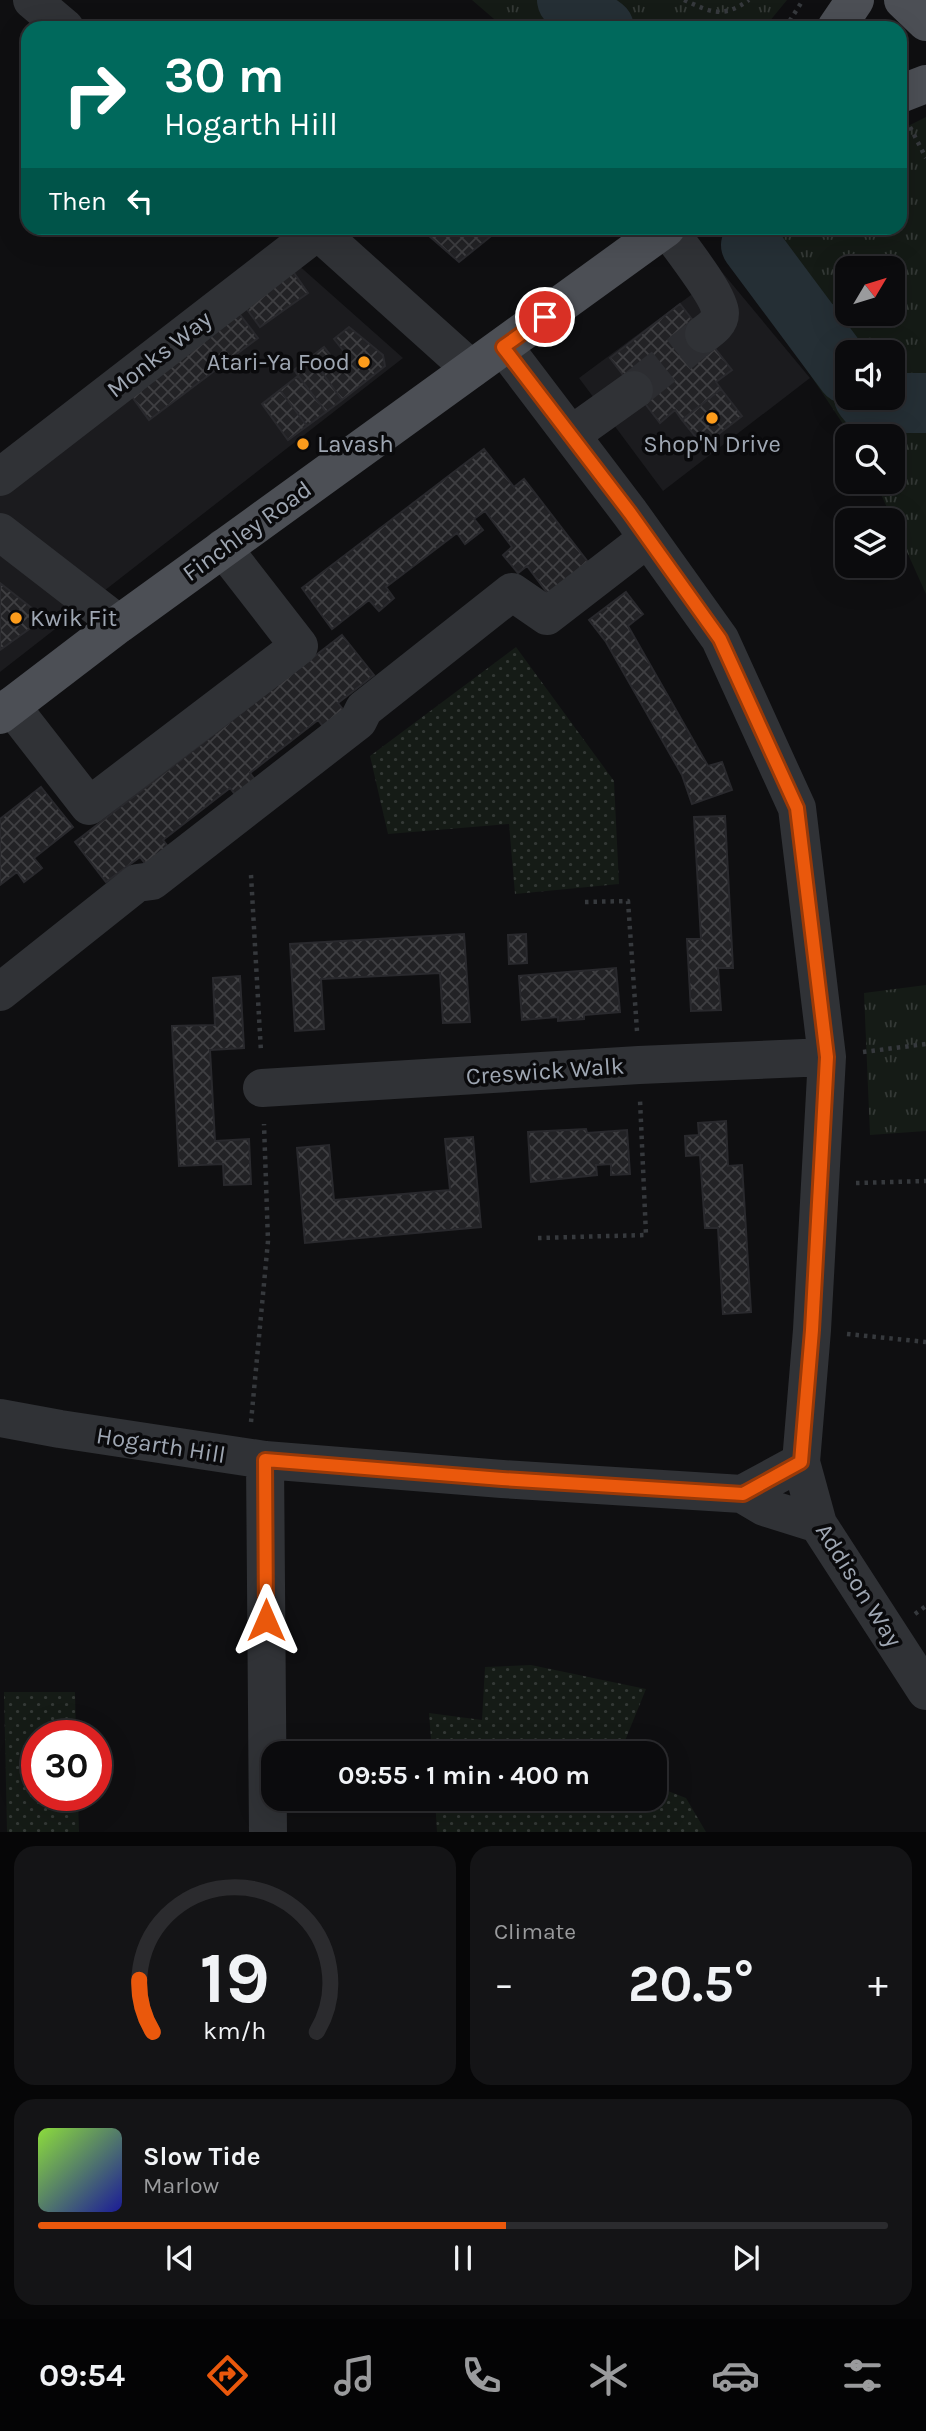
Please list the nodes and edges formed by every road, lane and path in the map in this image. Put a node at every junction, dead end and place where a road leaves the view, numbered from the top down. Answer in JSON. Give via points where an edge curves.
{"nodes":[{"id":1,"x":32,"y":0,"type":"edge"},
{"id":2,"x":684,"y":0,"type":"edge"},
{"id":3,"x":749,"y":0,"type":"edge"},
{"id":4,"x":803,"y":0,"type":"edge"},
{"id":5,"x":855,"y":0,"type":"edge"},
{"id":6,"x":903,"y":0,"type":"edge"},
{"id":7,"x":57,"y":21,"type":"edge"},
{"id":8,"x":790,"y":21,"type":"edge"},
{"id":9,"x":841,"y":21,"type":"edge"},
{"id":10,"x":926,"y":22,"type":"edge"},
{"id":11,"x":926,"y":84,"type":"edge"},
{"id":12,"x":907,"y":102,"type":"edge"},
{"id":13,"x":907,"y":115,"type":"edge"},
{"id":14,"x":926,"y":158,"type":"edge"},
{"id":15,"x":308,"y":235,"type":"edge"},
{"id":16,"x":323,"y":235,"type":"edge"},
{"id":17,"x":656,"y":235,"type":"edge"},
{"id":18,"x":671,"y":235,"type":"edge"},
{"id":19,"x":704,"y":334,"type":"tunnel mouth"},
{"id":20,"x":503,"y":347,"type":"junction"},
{"id":21,"x":471,"y":369,"type":"junction"},
{"id":22,"x":634,"y":390,"type":"tunnel mouth"},
{"id":23,"x":571,"y":435,"type":"junction"},
{"id":24,"x":0,"y":477,"type":"edge"},
{"id":25,"x":0,"y":532,"type":"edge"},
{"id":26,"x":648,"y":538,"type":"junction"},
{"id":27,"x":223,"y":548,"type":"junction"},
{"id":28,"x":119,"y":624,"type":"junction"},
{"id":29,"x":6,"y":710,"type":"edge"},
{"id":30,"x":251,"y":875,"type":"dead end"},
{"id":31,"x":0,"y":992,"type":"edge"},
{"id":32,"x":926,"y":1044,"type":"edge"},
{"id":33,"x":827,"y":1057,"type":"junction"},
{"id":34,"x":262,"y":1088,"type":"junction"},
{"id":35,"x":926,"y":1181,"type":"edge"},
{"id":36,"x":820,"y":1185,"type":"junction"},
{"id":37,"x":812,"y":1330,"type":"junction"},
{"id":38,"x":926,"y":1342,"type":"edge"},
{"id":39,"x":0,"y":1418,"type":"edge"},
{"id":40,"x":256,"y":1459,"type":"junction"},
{"id":41,"x":801,"y":1462,"type":"junction"},
{"id":42,"x":743,"y":1494,"type":"junction"},
{"id":43,"x":818,"y":1524,"type":"junction"},
{"id":44,"x":926,"y":1691,"type":"edge"},
{"id":45,"x":268,"y":1832,"type":"edge"}],
"edges":[{"from":1,"to":7,"type":"street"},
{"from":2,"to":3,"type":"path","via":[[713,13]]},
{"from":4,"to":8,"type":"path"},
{"from":5,"to":9,"type":"main road"},
{"from":6,"to":10,"type":"main road"},
{"from":11,"to":12,"type":"main road"},
{"from":13,"to":14,"type":"path"},
{"from":15,"to":24,"type":"street","name":"Monks Way"},
{"from":16,"to":21,"type":"street"},
{"from":17,"to":20,"type":"main road","name":"Finchley Road"},
{"from":18,"to":19,"type":"street","via":[[716,298],[720,314],[716,325]]},
{"from":20,"to":21,"type":"main road","name":"Finchley Road"},
{"from":20,"to":23,"type":"street","name":"Addison Way"},
{"from":21,"to":27,"type":"main road","name":"Finchley Road"},
{"from":22,"to":23,"type":"street"},
{"from":23,"to":26,"type":"street","name":"Addison Way"},
{"from":25,"to":28,"type":"street"},
{"from":26,"to":31,"type":"street","via":[[547,616],[512,592],[364,709],[358,721],[152,881],[137,883]]},
{"from":26,"to":33,"type":"street","name":"Addison Way","via":[[720,639],[797,808]]},
{"from":27,"to":28,"type":"main road","name":"Finchley Road"},
{"from":27,"to":29,"type":"street","via":[[299,646],[89,806]]},
{"from":28,"to":29,"type":"main road","name":"Finchley Road"},
{"from":30,"to":34,"type":"path"},
{"from":32,"to":33,"type":"path"},
{"from":33,"to":34,"type":"street","name":"Creswick Walk"},
{"from":33,"to":36,"type":"street","name":"Addison Way"},
{"from":34,"to":40,"type":"path","via":[[268,1241]]},
{"from":35,"to":36,"type":"path"},
{"from":36,"to":37,"type":"street","name":"Addison Way"},
{"from":37,"to":38,"type":"path"},
{"from":37,"to":41,"type":"street","name":"Addison Way"},
{"from":39,"to":40,"type":"street","name":"Hogarth Hill"},
{"from":40,"to":42,"type":"street","name":"Hogarth Hill"},
{"from":40,"to":45,"type":"street"},
{"from":41,"to":42,"type":"street"},
{"from":41,"to":43,"type":"street","name":"Addison Way"},
{"from":42,"to":43,"type":"street","name":"Hogarth Hill","via":[[764,1507]]},
{"from":43,"to":44,"type":"street","name":"Addison Way"}]}
